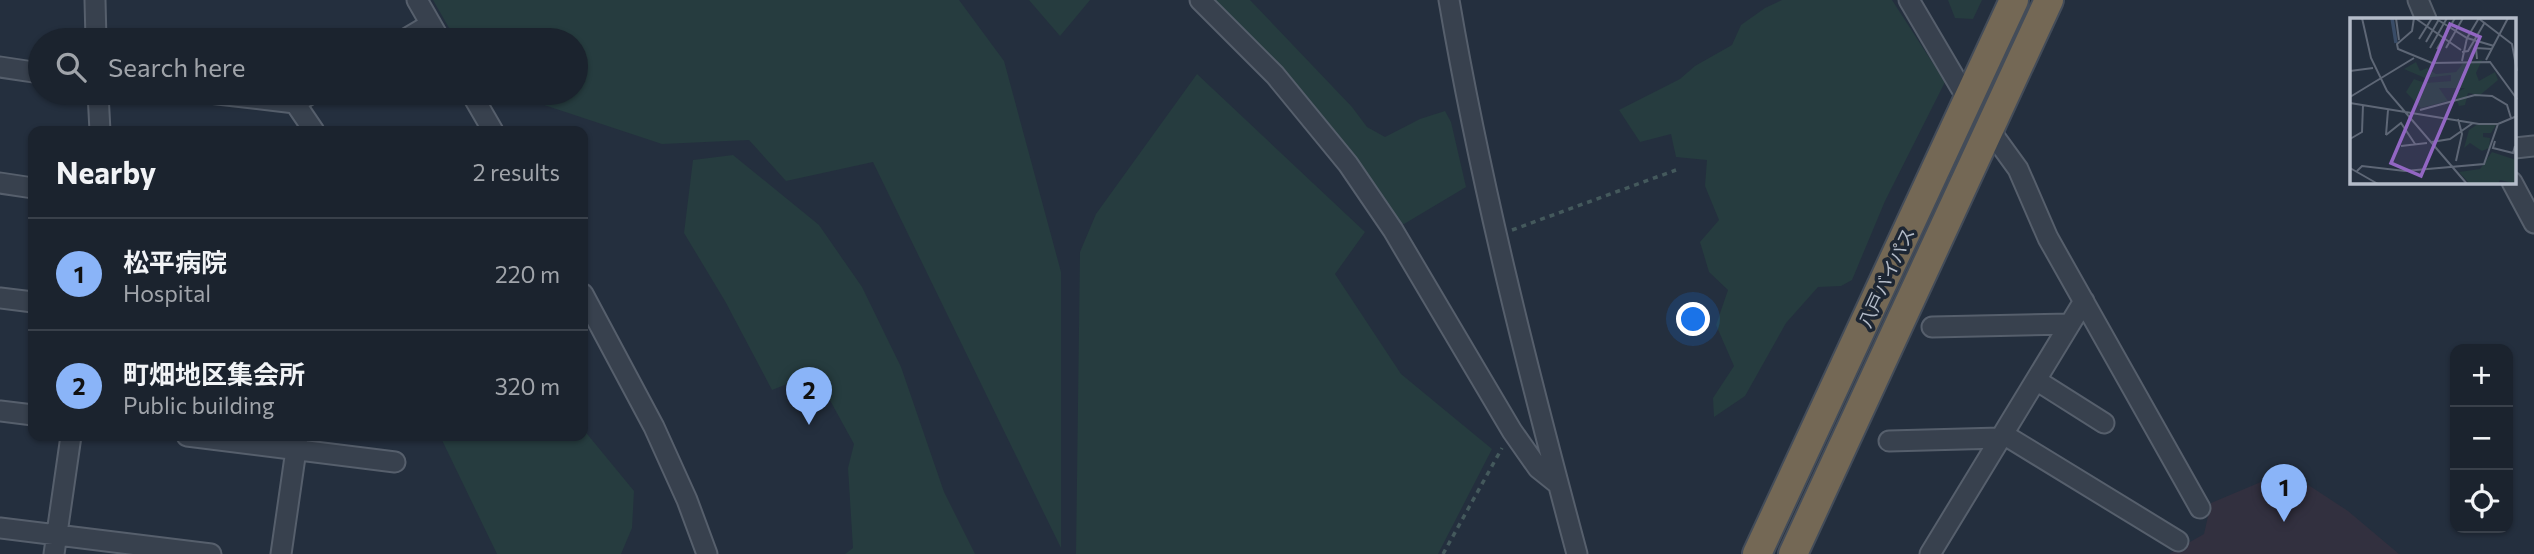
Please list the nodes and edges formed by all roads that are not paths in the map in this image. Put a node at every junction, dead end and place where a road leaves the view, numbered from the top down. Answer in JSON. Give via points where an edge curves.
{"nodes":[{"id":1,"x":95,"y":0,"type":"edge"},
{"id":2,"x":417,"y":0,"type":"edge"},
{"id":3,"x":1200,"y":0,"type":"edge"},
{"id":4,"x":1449,"y":0,"type":"edge"},
{"id":5,"x":1909,"y":0,"type":"edge"},
{"id":6,"x":2014,"y":0,"type":"edge"},
{"id":7,"x":2049,"y":0,"type":"edge"},
{"id":8,"x":2418,"y":0,"type":"edge"},
{"id":9,"x":2426,"y":18,"type":"edge"},
{"id":10,"x":96,"y":28,"type":"edge"},
{"id":11,"x":434,"y":28,"type":"edge"},
{"id":12,"x":0,"y":67,"type":"edge"},
{"id":13,"x":28,"y":71,"type":"edge"},
{"id":14,"x":1968,"y":100,"type":"junction"},
{"id":15,"x":99,"y":105,"type":"edge"},
{"id":16,"x":306,"y":105,"type":"edge"},
{"id":17,"x":476,"y":105,"type":"edge"},
{"id":18,"x":100,"y":126,"type":"edge"},
{"id":19,"x":312,"y":126,"type":"edge"},
{"id":20,"x":485,"y":126,"type":"edge"},
{"id":21,"x":1989,"y":129,"type":"junction"},
{"id":22,"x":2534,"y":146,"type":"edge"},
{"id":23,"x":2516,"y":148,"type":"edge"},
{"id":24,"x":0,"y":183,"type":"edge"},
{"id":25,"x":2513,"y":184,"type":"edge"},
{"id":26,"x":28,"y":187,"type":"edge"},
{"id":27,"x":2534,"y":223,"type":"edge"},
{"id":28,"x":0,"y":298,"type":"edge"},
{"id":29,"x":28,"y":301,"type":"edge"},
{"id":30,"x":2084,"y":301,"type":"junction"},
{"id":31,"x":588,"y":303,"type":"edge"},
{"id":32,"x":2070,"y":324,"type":"junction"},
{"id":33,"x":1931,"y":327,"type":"dead end"},
{"id":34,"x":2036,"y":380,"type":"junction"},
{"id":35,"x":0,"y":411,"type":"edge"},
{"id":36,"x":28,"y":414,"type":"edge"},
{"id":37,"x":2105,"y":424,"type":"dead end"},
{"id":38,"x":2002,"y":436,"type":"junction"},
{"id":39,"x":70,"y":441,"type":"edge"},
{"id":40,"x":266,"y":441,"type":"edge"},
{"id":41,"x":1889,"y":441,"type":"dead end"},
{"id":42,"x":297,"y":443,"type":"edge"},
{"id":43,"x":395,"y":462,"type":"dead end"},
{"id":44,"x":1558,"y":484,"type":"junction"},
{"id":45,"x":2200,"y":508,"type":"dead end"},
{"id":46,"x":0,"y":528,"type":"edge"},
{"id":47,"x":57,"y":534,"type":"junction"},
{"id":48,"x":2179,"y":541,"type":"dead end"},
{"id":49,"x":54,"y":554,"type":"edge"},
{"id":50,"x":211,"y":554,"type":"edge"},
{"id":51,"x":281,"y":554,"type":"edge"},
{"id":52,"x":707,"y":554,"type":"edge"},
{"id":53,"x":1577,"y":554,"type":"edge"},
{"id":54,"x":1757,"y":554,"type":"edge"},
{"id":55,"x":1793,"y":554,"type":"edge"},
{"id":56,"x":1930,"y":554,"type":"edge"}],
"edges":[{"from":1,"to":10,"type":"street"},
{"from":2,"to":11,"type":"street"},
{"from":3,"to":44,"type":"street","via":[[1275,75],[1348,164],[1393,230],[1512,431],[1538,468]]},
{"from":4,"to":44,"type":"street","via":[[1497,236]]},
{"from":5,"to":14,"type":"street"},
{"from":6,"to":14,"type":"highway","name":"八戸バイパス"},
{"from":7,"to":21,"type":"highway","name":"八戸バイパス"},
{"from":8,"to":9,"type":"street"},
{"from":12,"to":13,"type":"street"},
{"from":14,"to":54,"type":"highway","name":"八戸バイパス"},
{"from":15,"to":18,"type":"street"},
{"from":16,"to":19,"type":"street"},
{"from":17,"to":20,"type":"street"},
{"from":21,"to":30,"type":"street","via":[[2018,169],[2048,238]]},
{"from":21,"to":55,"type":"highway","name":"八戸バイパス"},
{"from":22,"to":23,"type":"street"},
{"from":24,"to":26,"type":"street"},
{"from":25,"to":27,"type":"street"},
{"from":28,"to":29,"type":"street"},
{"from":30,"to":32,"type":"street"},
{"from":30,"to":45,"type":"street"},
{"from":31,"to":52,"type":"street","via":[[654,427]]},
{"from":32,"to":33,"type":"street"},
{"from":32,"to":34,"type":"street"},
{"from":34,"to":37,"type":"street"},
{"from":34,"to":38,"type":"street"},
{"from":35,"to":36,"type":"street"},
{"from":38,"to":41,"type":"street"},
{"from":38,"to":48,"type":"street"},
{"from":38,"to":56,"type":"street"},
{"from":39,"to":47,"type":"street"},
{"from":40,"to":42,"type":"street"},
{"from":42,"to":43,"type":"street"},
{"from":42,"to":51,"type":"street"},
{"from":44,"to":53,"type":"street"},
{"from":46,"to":47,"type":"street"},
{"from":47,"to":49,"type":"street"},
{"from":47,"to":50,"type":"street"}]}
